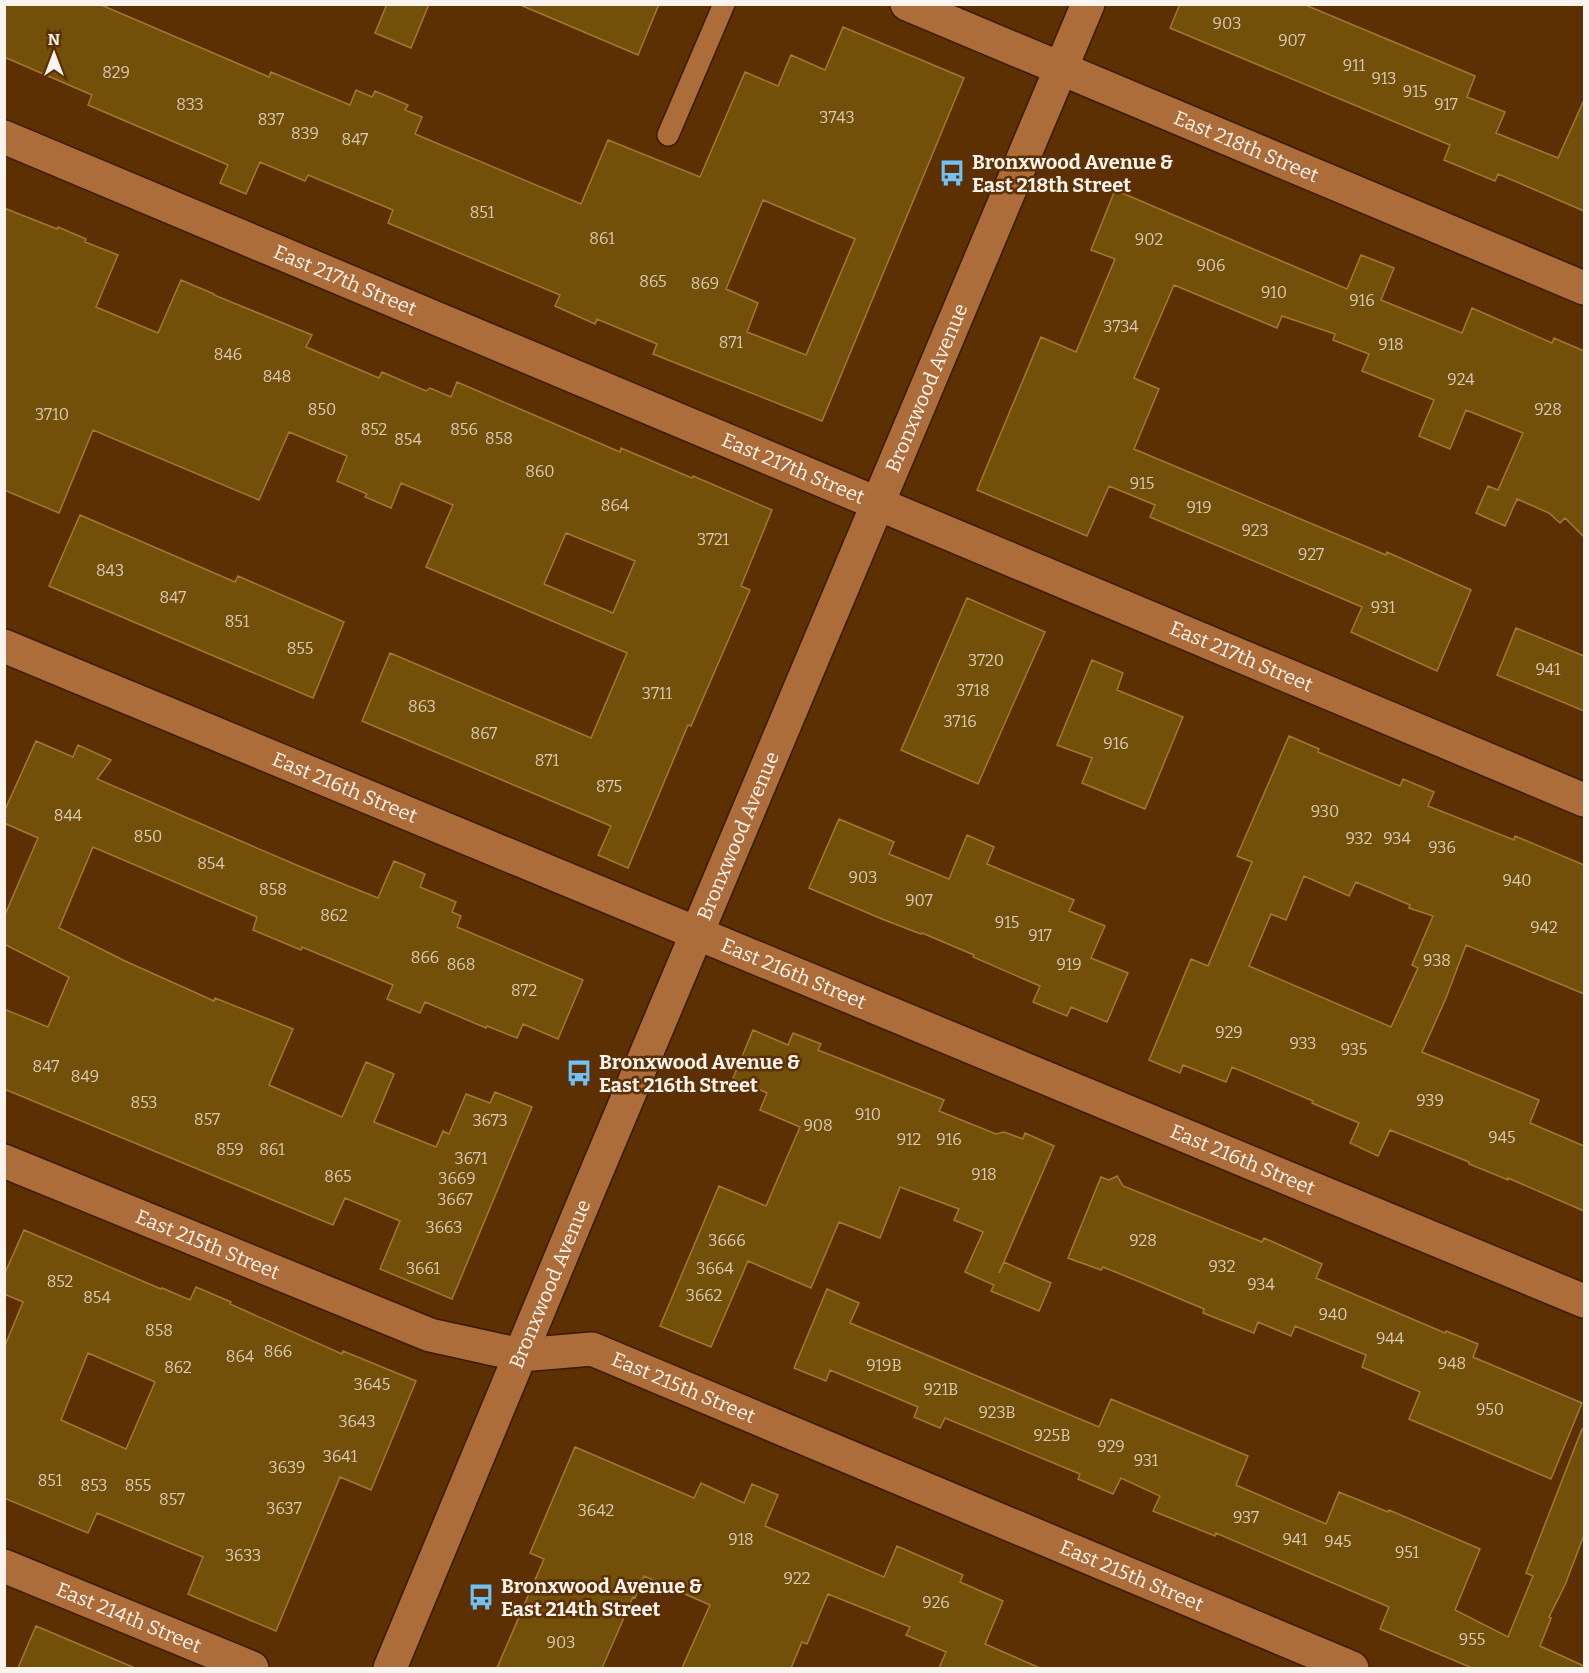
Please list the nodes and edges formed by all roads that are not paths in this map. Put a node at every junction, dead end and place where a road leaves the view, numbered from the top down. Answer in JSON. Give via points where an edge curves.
{"nodes":[{"id":1,"x":724,"y":4,"type":"edge"},
{"id":2,"x":907,"y":4,"type":"edge"},
{"id":3,"x":1088,"y":4,"type":"edge"},
{"id":4,"x":1061,"y":69,"type":"junction"},
{"id":5,"x":668,"y":135,"type":"dead end"},
{"id":6,"x":4,"y":137,"type":"edge"},
{"id":7,"x":1584,"y":288,"type":"edge"},
{"id":8,"x":879,"y":504,"type":"junction"},
{"id":9,"x":4,"y":646,"type":"edge"},
{"id":10,"x":1584,"y":800,"type":"edge"},
{"id":11,"x":698,"y":934,"type":"junction"},
{"id":12,"x":4,"y":1161,"type":"edge"},
{"id":13,"x":1584,"y":1301,"type":"edge"},
{"id":14,"x":521,"y":1355,"type":"junction"},
{"id":15,"x":4,"y":1566,"type":"edge"},
{"id":16,"x":252,"y":1668,"type":"edge"},
{"id":17,"x":390,"y":1668,"type":"edge"},
{"id":18,"x":1352,"y":1668,"type":"edge"}],
"edges":[{"from":1,"to":5,"type":"lane"},
{"from":2,"to":4,"type":"street","name":"East 218th Street"},
{"from":3,"to":4,"type":"street","name":"Bronxwood Avenue"},
{"from":4,"to":7,"type":"street","name":"East 218th Street"},
{"from":4,"to":8,"type":"street","name":"Bronxwood Avenue"},
{"from":6,"to":8,"type":"street","name":"East 217th Street"},
{"from":8,"to":10,"type":"street","name":"East 217th Street"},
{"from":8,"to":11,"type":"street","name":"Bronxwood Avenue"},
{"from":9,"to":11,"type":"street","name":"East 216th Street"},
{"from":11,"to":13,"type":"street","name":"East 216th Street"},
{"from":11,"to":14,"type":"street","name":"Bronxwood Avenue"},
{"from":12,"to":14,"type":"street","name":"East 215th Street","via":[[430,1335]]},
{"from":14,"to":17,"type":"street","name":"Bronxwood Avenue"},
{"from":14,"to":18,"type":"street","name":"East 215th Street","via":[[592,1349]]},
{"from":15,"to":16,"type":"street","name":"East 214th Street"}]}
